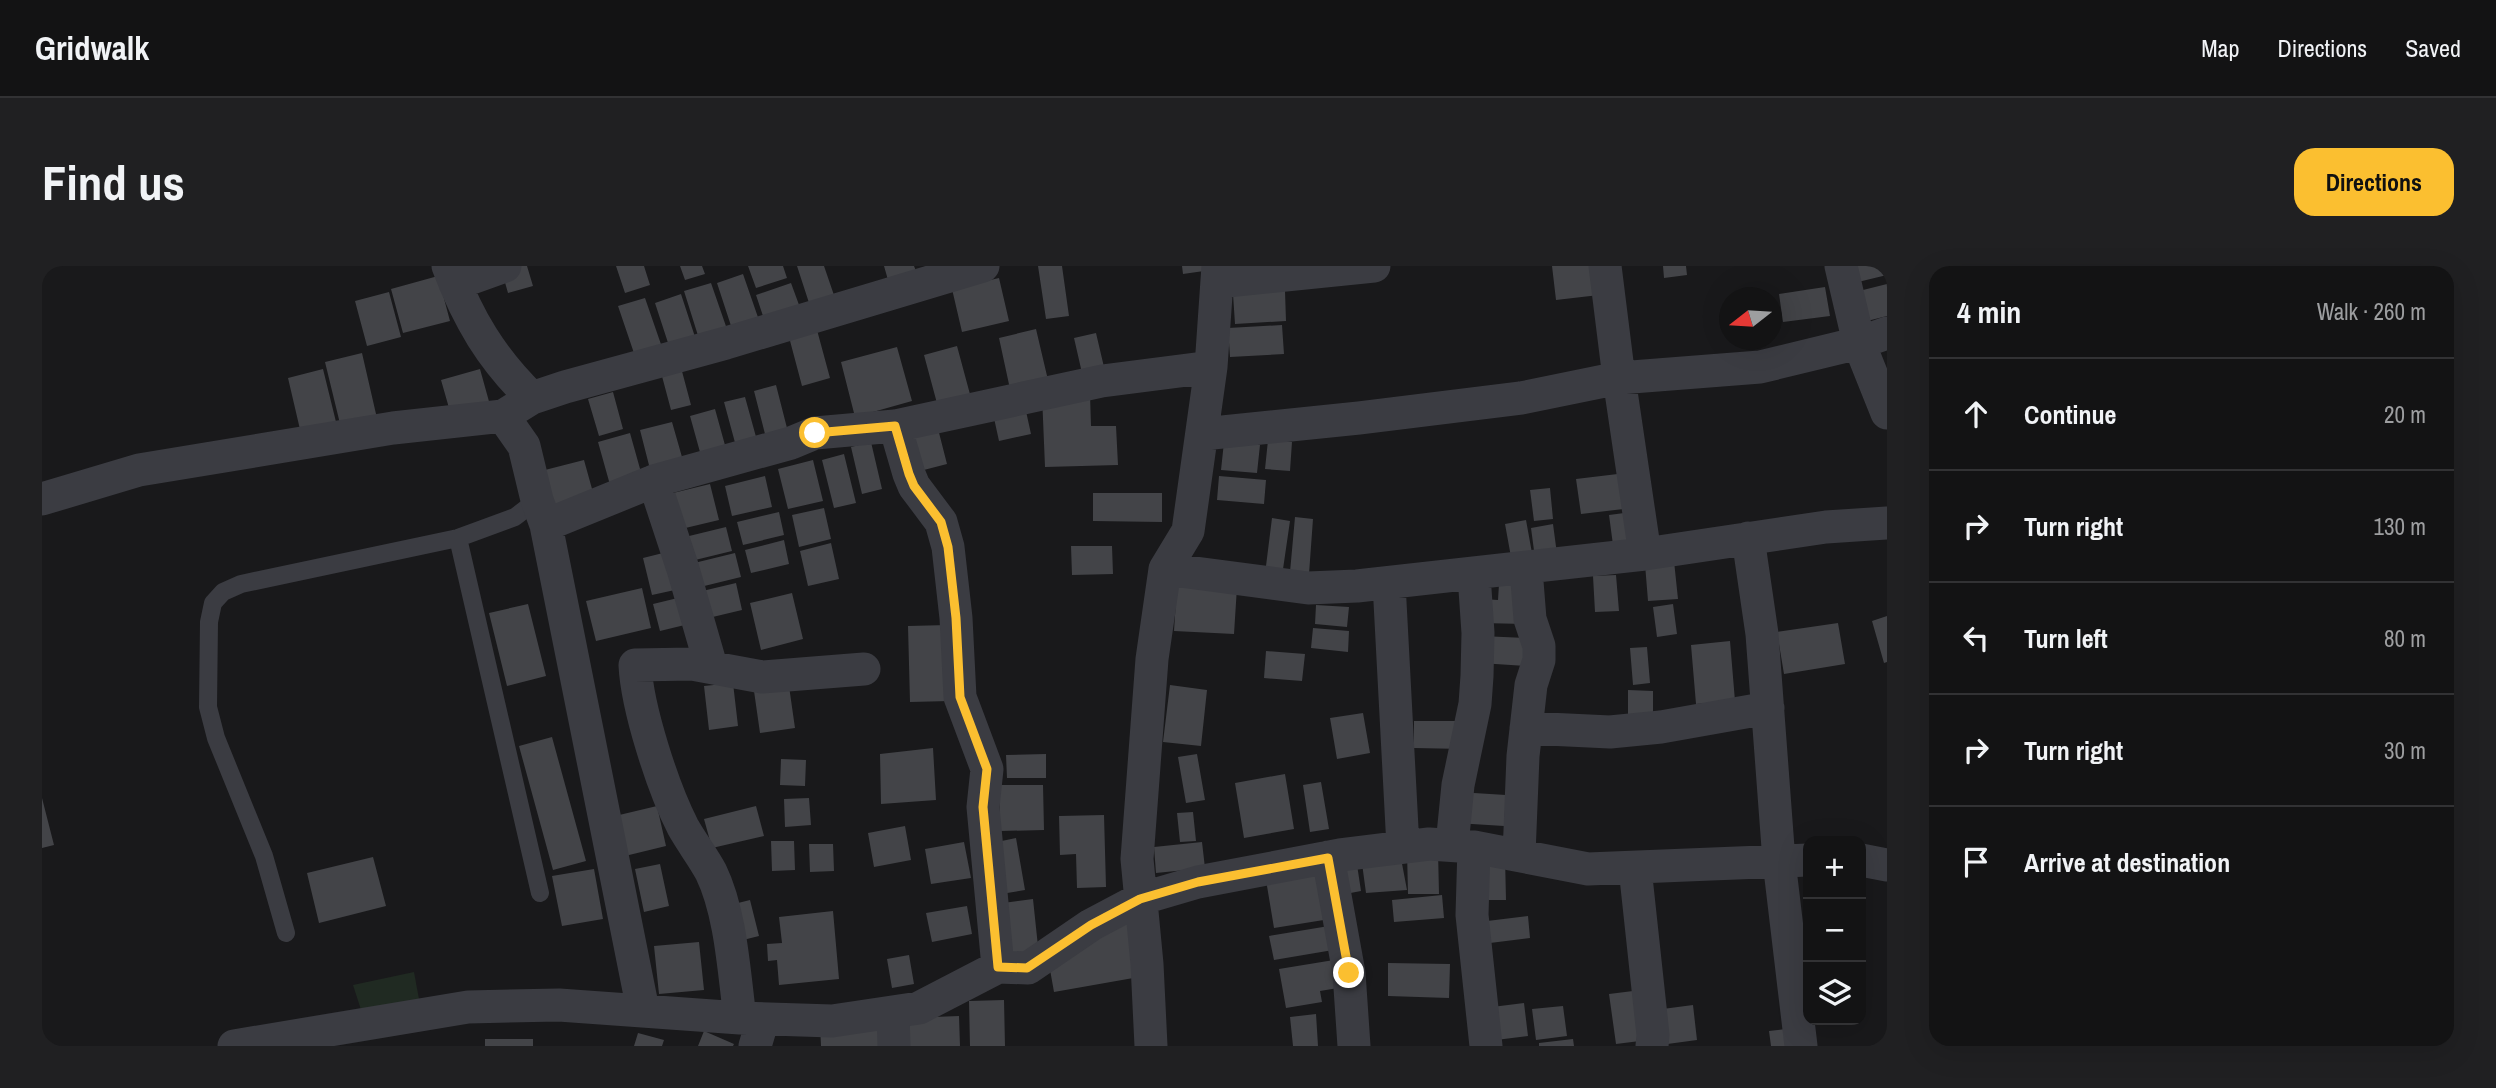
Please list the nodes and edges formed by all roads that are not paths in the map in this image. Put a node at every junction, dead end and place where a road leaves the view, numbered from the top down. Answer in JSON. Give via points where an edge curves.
{"nodes":[{"id":1,"x":505,"y":266,"type":"edge"},
{"id":2,"x":983,"y":266,"type":"edge"},
{"id":3,"x":1374,"y":266,"type":"edge"},
{"id":4,"x":1605,"y":266,"type":"edge"},
{"id":5,"x":1841,"y":266,"type":"edge"},
{"id":6,"x":1218,"y":274,"type":"edge"},
{"id":7,"x":451,"y":275,"type":"edge"},
{"id":8,"x":1873,"y":338,"type":"edge"},
{"id":9,"x":1211,"y":367,"type":"junction"},
{"id":10,"x":1619,"y":378,"type":"junction"},
{"id":11,"x":531,"y":398,"type":"junction"},
{"id":12,"x":1887,"y":413,"type":"edge"},
{"id":13,"x":503,"y":416,"type":"junction"},
{"id":14,"x":895,"y":426,"type":"junction"},
{"id":15,"x":1203,"y":434,"type":"junction"},
{"id":16,"x":654,"y":481,"type":"junction"},
{"id":17,"x":42,"y":499,"type":"edge"},
{"id":18,"x":542,"y":512,"type":"junction"},
{"id":19,"x":1887,"y":523,"type":"edge"},
{"id":20,"x":458,"y":538,"type":"junction"},
{"id":21,"x":1748,"y":538,"type":"junction"},
{"id":22,"x":1645,"y":554,"type":"junction"},
{"id":23,"x":1165,"y":569,"type":"junction"},
{"id":24,"x":1525,"y":569,"type":"junction"},
{"id":25,"x":1474,"y":575,"type":"junction"},
{"id":26,"x":1389,"y":583,"type":"junction"},
{"id":27,"x":711,"y":666,"type":"junction"},
{"id":28,"x":864,"y":669,"type":"dead end"},
{"id":29,"x":1768,"y":708,"type":"junction"},
{"id":30,"x":1526,"y":728,"type":"junction"},
{"id":31,"x":1463,"y":846,"type":"junction"},
{"id":32,"x":1403,"y":847,"type":"junction"},
{"id":33,"x":1519,"y":855,"type":"junction"},
{"id":34,"x":1328,"y":858,"type":"junction"},
{"id":35,"x":1794,"y":861,"type":"edge"},
{"id":36,"x":1866,"y":861,"type":"edge"},
{"id":37,"x":1887,"y":865,"type":"edge"},
{"id":38,"x":1635,"y":868,"type":"junction"},
{"id":39,"x":540,"y":893,"type":"dead end"},
{"id":40,"x":1140,"y":899,"type":"junction"},
{"id":41,"x":286,"y":933,"type":"dead end"},
{"id":42,"x":998,"y":967,"type":"junction"},
{"id":43,"x":643,"y":1010,"type":"junction"},
{"id":44,"x":893,"y":1012,"type":"junction"},
{"id":45,"x":753,"y":1028,"type":"edge"},
{"id":46,"x":813,"y":1033,"type":"edge"},
{"id":47,"x":365,"y":1036,"type":"edge"},
{"id":48,"x":268,"y":1043,"type":"edge"},
{"id":49,"x":234,"y":1046,"type":"edge"},
{"id":50,"x":894,"y":1046,"type":"edge"},
{"id":51,"x":1151,"y":1046,"type":"edge"},
{"id":52,"x":1354,"y":1046,"type":"edge"},
{"id":53,"x":1486,"y":1046,"type":"edge"},
{"id":54,"x":1652,"y":1046,"type":"edge"},
{"id":55,"x":1801,"y":1046,"type":"edge"}],
"edges":[{"from":1,"to":7,"type":"street"},
{"from":2,"to":11,"type":"street"},
{"from":3,"to":6,"type":"street"},
{"from":4,"to":10,"type":"street"},
{"from":5,"to":8,"type":"street"},
{"from":6,"to":9,"type":"street"},
{"from":7,"to":11,"type":"street","via":[[488,349]]},
{"from":8,"to":10,"type":"street","via":[[1760,367]]},
{"from":8,"to":12,"type":"street"},
{"from":9,"to":14,"type":"street","via":[[1102,381]]},
{"from":9,"to":15,"type":"street"},
{"from":10,"to":15,"type":"street","via":[[1521,398]]},
{"from":10,"to":22,"type":"street"},
{"from":11,"to":13,"type":"street"},
{"from":13,"to":17,"type":"street","via":[[393,428],[139,470]]},
{"from":13,"to":18,"type":"street","via":[[524,446]]},
{"from":14,"to":16,"type":"street","via":[[815,433]]},
{"from":14,"to":42,"type":"street","via":[[914,486],[941,522],[948,547],[960,697],[987,769],[983,807]]},
{"from":15,"to":23,"type":"street","via":[[1188,531]]},
{"from":16,"to":18,"type":"street"},
{"from":16,"to":27,"type":"street"},
{"from":18,"to":20,"type":"lane","via":[[515,516]]},
{"from":18,"to":43,"type":"street"},
{"from":19,"to":21,"type":"street"},
{"from":20,"to":39,"type":"lane"},
{"from":20,"to":41,"type":"lane","via":[[241,584],[213,603],[208,622],[208,707],[264,856]]},
{"from":21,"to":22,"type":"street"},
{"from":21,"to":29,"type":"street"},
{"from":22,"to":24,"type":"street"},
{"from":23,"to":26,"type":"street","via":[[1308,588]]},
{"from":23,"to":40,"type":"street","via":[[1152,659],[1137,859]]},
{"from":24,"to":25,"type":"street"},
{"from":24,"to":30,"type":"street","via":[[1530,619],[1539,646]]},
{"from":25,"to":26,"type":"street"},
{"from":25,"to":31,"type":"street","via":[[1476,690],[1458,785]]},
{"from":26,"to":32,"type":"street"},
{"from":27,"to":28,"type":"street","via":[[762,677]]},
{"from":27,"to":45,"type":"street","via":[[635,665],[636,690],[670,797],[712,874]]},
{"from":29,"to":30,"type":"street","via":[[1610,732]]},
{"from":29,"to":35,"type":"street"},
{"from":30,"to":33,"type":"street"},
{"from":31,"to":32,"type":"street"},
{"from":31,"to":33,"type":"street"},
{"from":31,"to":53,"type":"street"},
{"from":32,"to":34,"type":"street"},
{"from":33,"to":38,"type":"street","via":[[1588,869]]},
{"from":34,"to":40,"type":"street","via":[[1198,882]]},
{"from":34,"to":52,"type":"street","via":[[1349,973]]},
{"from":35,"to":38,"type":"street"},
{"from":35,"to":55,"type":"street"},
{"from":36,"to":37,"type":"street"},
{"from":38,"to":54,"type":"street"},
{"from":40,"to":42,"type":"street","via":[[1027,968]]},
{"from":40,"to":51,"type":"street"},
{"from":42,"to":44,"type":"street","via":[[919,1008]]},
{"from":43,"to":45,"type":"street"},
{"from":43,"to":47,"type":"street","via":[[559,1005],[468,1007]]},
{"from":44,"to":46,"type":"street","via":[[832,1021]]},
{"from":44,"to":50,"type":"street"},
{"from":45,"to":46,"type":"street"},
{"from":47,"to":48,"type":"street"},
{"from":48,"to":49,"type":"street"}]}
